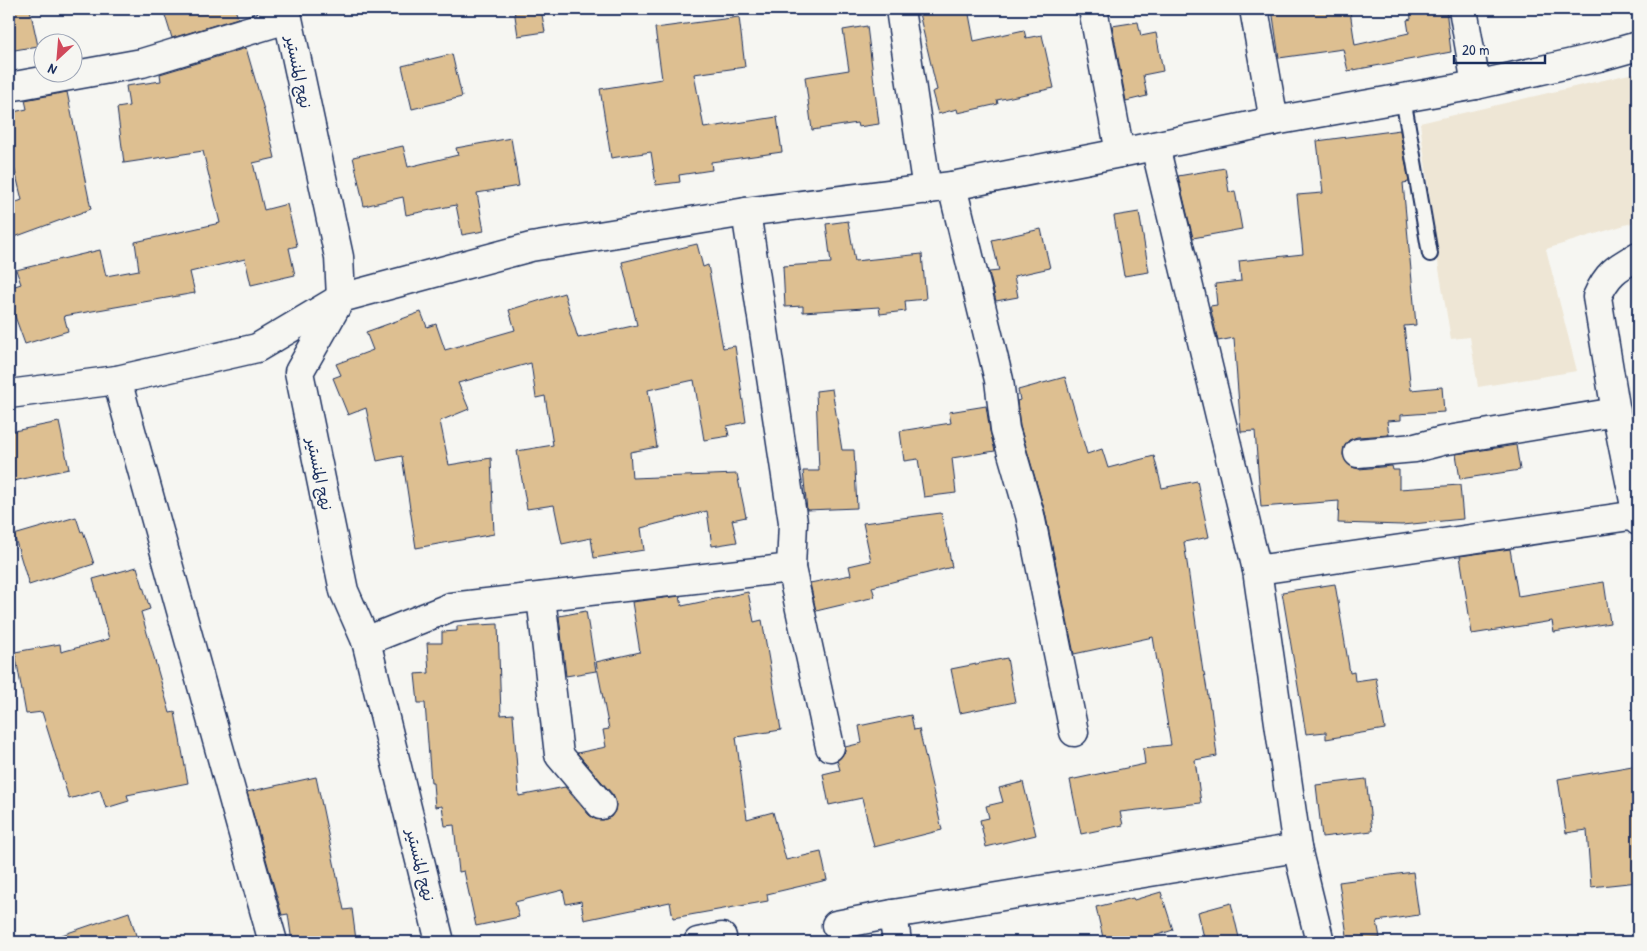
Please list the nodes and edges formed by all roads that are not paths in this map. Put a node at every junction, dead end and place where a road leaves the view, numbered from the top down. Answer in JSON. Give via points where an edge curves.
{"nodes":[{"id":1,"x":900,"y":9,"type":"edge"},
{"id":2,"x":1093,"y":9,"type":"edge"},
{"id":3,"x":1254,"y":9,"type":"edge"},
{"id":4,"x":1463,"y":9,"type":"edge"},
{"id":5,"x":287,"y":14,"type":"edge"},
{"id":6,"x":1638,"y":46,"type":"edge"},
{"id":7,"x":1476,"y":84,"type":"junction"},
{"id":8,"x":9,"y":87,"type":"edge"},
{"id":9,"x":1403,"y":98,"type":"junction"},
{"id":10,"x":1274,"y":121,"type":"junction"},
{"id":11,"x":1155,"y":146,"type":"junction"},
{"id":12,"x":1120,"y":153,"type":"junction"},
{"id":13,"x":939,"y":188,"type":"junction"},
{"id":14,"x":746,"y":212,"type":"junction"},
{"id":15,"x":1430,"y":254,"type":"dead end"},
{"id":16,"x":1638,"y":256,"type":"edge"},
{"id":17,"x":341,"y":298,"type":"junction"},
{"id":18,"x":117,"y":380,"type":"junction"},
{"id":19,"x":9,"y":394,"type":"edge"},
{"id":20,"x":1616,"y":412,"type":"junction"},
{"id":21,"x":1358,"y":453,"type":"dead end"},
{"id":22,"x":1637,"y":518,"type":"edge"},
{"id":23,"x":792,"y":568,"type":"junction"},
{"id":24,"x":1257,"y":570,"type":"junction"},
{"id":25,"x":541,"y":597,"type":"junction"},
{"id":26,"x":366,"y":641,"type":"junction"},
{"id":27,"x":1074,"y":732,"type":"dead end"},
{"id":28,"x":830,"y":748,"type":"dead end"},
{"id":29,"x":601,"y":805,"type":"dead end"},
{"id":30,"x":1297,"y":848,"type":"junction"},
{"id":31,"x":892,"y":914,"type":"junction"},
{"id":32,"x":836,"y":925,"type":"dead end"},
{"id":33,"x":273,"y":942,"type":"edge"},
{"id":34,"x":440,"y":942,"type":"edge"},
{"id":35,"x":897,"y":942,"type":"edge"},
{"id":36,"x":1320,"y":942,"type":"edge"}],
"edges":[{"from":1,"to":13,"type":"street"},
{"from":2,"to":12,"type":"street"},
{"from":3,"to":10,"type":"street"},
{"from":4,"to":7,"type":"street"},
{"from":5,"to":8,"type":"street","via":[[142,63]]},
{"from":5,"to":17,"type":"street","name":"نهج المنستير","via":[[339,258]]},
{"from":6,"to":7,"type":"street"},
{"from":7,"to":9,"type":"street"},
{"from":9,"to":10,"type":"street"},
{"from":9,"to":15,"type":"lane"},
{"from":10,"to":11,"type":"street"},
{"from":11,"to":12,"type":"street"},
{"from":11,"to":24,"type":"street"},
{"from":12,"to":13,"type":"street"},
{"from":13,"to":14,"type":"street"},
{"from":13,"to":27,"type":"street","via":[[999,380],[1005,429],[1030,515]]},
{"from":14,"to":17,"type":"street","via":[[531,247]]},
{"from":14,"to":23,"type":"street","via":[[793,522]]},
{"from":16,"to":20,"type":"street","via":[[1604,280],[1596,297]]},
{"from":17,"to":18,"type":"street","via":[[257,348]]},
{"from":17,"to":26,"type":"street","name":"نهج المنستير","via":[[299,372],[344,591]]},
{"from":18,"to":19,"type":"street"},
{"from":18,"to":33,"type":"street"},
{"from":20,"to":21,"type":"street","via":[[1415,448]]},
{"from":20,"to":22,"type":"street"},
{"from":22,"to":24,"type":"street"},
{"from":23,"to":25,"type":"street"},
{"from":23,"to":28,"type":"street"},
{"from":24,"to":30,"type":"street"},
{"from":25,"to":26,"type":"street","via":[[451,608]]},
{"from":25,"to":29,"type":"street","via":[[559,755]]},
{"from":26,"to":34,"type":"street","name":"نهج المنستير"},
{"from":30,"to":31,"type":"street"},
{"from":30,"to":36,"type":"street"},
{"from":31,"to":32,"type":"street"},
{"from":31,"to":35,"type":"street"}]}
